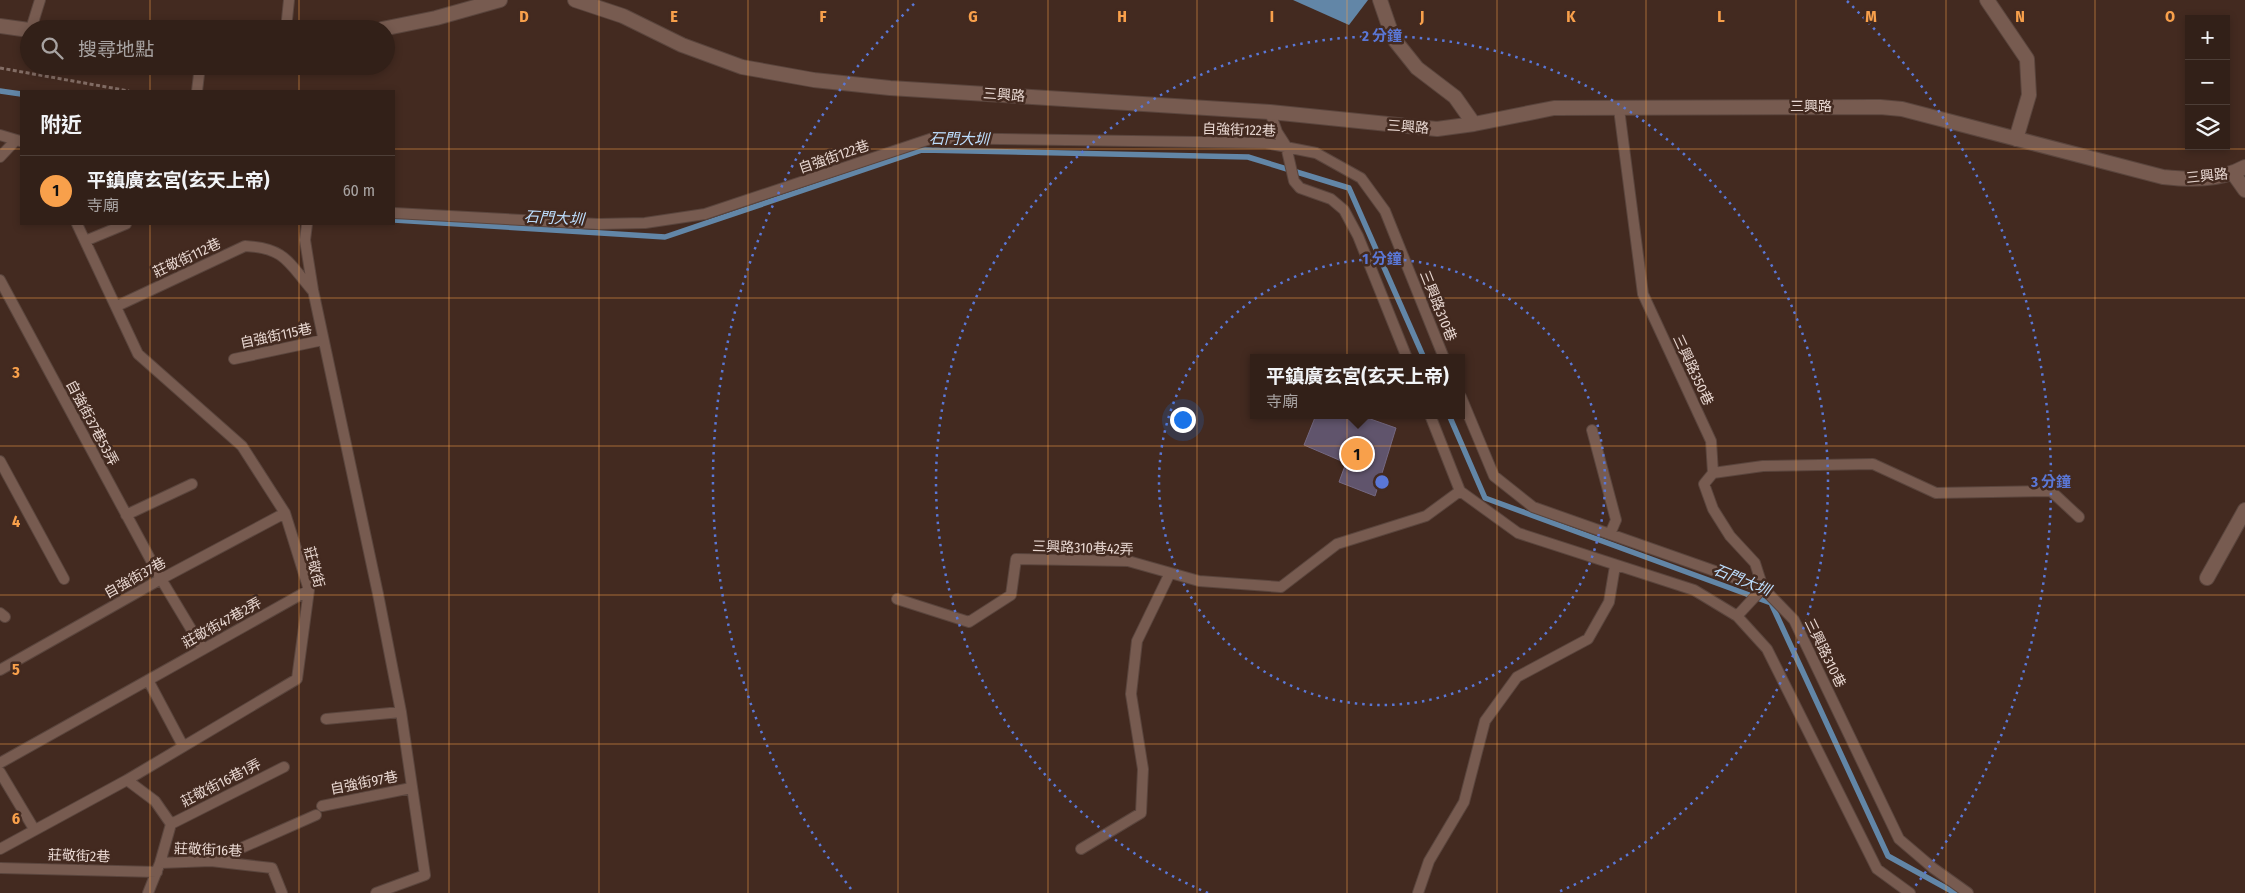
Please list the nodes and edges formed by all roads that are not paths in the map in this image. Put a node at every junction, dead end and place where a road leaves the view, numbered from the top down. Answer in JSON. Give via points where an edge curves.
{"nodes":[{"id":1,"x":40,"y":0,"type":"edge"},
{"id":2,"x":289,"y":0,"type":"edge"},
{"id":3,"x":500,"y":0,"type":"edge"},
{"id":4,"x":575,"y":0,"type":"edge"},
{"id":5,"x":1380,"y":0,"type":"edge"},
{"id":6,"x":1988,"y":0,"type":"edge"},
{"id":7,"x":33,"y":20,"type":"edge"},
{"id":8,"x":287,"y":20,"type":"edge"},
{"id":9,"x":0,"y":26,"type":"edge"},
{"id":10,"x":395,"y":26,"type":"edge"},
{"id":11,"x":20,"y":29,"type":"edge"},
{"id":12,"x":199,"y":75,"type":"edge"},
{"id":13,"x":197,"y":90,"type":"edge"},
{"id":14,"x":1619,"y":109,"type":"junction"},
{"id":15,"x":1270,"y":112,"type":"junction"},
{"id":16,"x":1474,"y":124,"type":"junction"},
{"id":17,"x":0,"y":135,"type":"edge"},
{"id":18,"x":2016,"y":140,"type":"junction"},
{"id":19,"x":19,"y":141,"type":"edge"},
{"id":20,"x":1286,"y":148,"type":"junction"},
{"id":21,"x":0,"y":157,"type":"edge"},
{"id":22,"x":2239,"y":170,"type":"edge"},
{"id":23,"x":2245,"y":190,"type":"edge"},
{"id":24,"x":395,"y":213,"type":"edge"},
{"id":25,"x":77,"y":225,"type":"edge"},
{"id":26,"x":124,"y":225,"type":"edge"},
{"id":27,"x":307,"y":225,"type":"edge"},
{"id":28,"x":85,"y":241,"type":"junction"},
{"id":29,"x":0,"y":280,"type":"edge"},
{"id":30,"x":313,"y":290,"type":"junction"},
{"id":31,"x":117,"y":306,"type":"junction"},
{"id":32,"x":323,"y":340,"type":"junction"},
{"id":33,"x":1405,"y":354,"type":"edge"},
{"id":34,"x":1442,"y":354,"type":"edge"},
{"id":35,"x":234,"y":359,"type":"dead end"},
{"id":36,"x":1465,"y":407,"type":"edge"},
{"id":37,"x":1432,"y":419,"type":"edge"},
{"id":38,"x":1592,"y":430,"type":"dead end"},
{"id":39,"x":0,"y":461,"type":"edge"},
{"id":40,"x":1713,"y":473,"type":"junction"},
{"id":41,"x":192,"y":484,"type":"dead end"},
{"id":42,"x":1460,"y":491,"type":"junction"},
{"id":43,"x":2245,"y":510,"type":"edge"},
{"id":44,"x":284,"y":513,"type":"junction"},
{"id":45,"x":126,"y":515,"type":"junction"},
{"id":46,"x":2079,"y":517,"type":"dead end"},
{"id":47,"x":1610,"y":534,"type":"junction"},
{"id":48,"x":1615,"y":566,"type":"junction"},
{"id":49,"x":1170,"y":573,"type":"junction"},
{"id":50,"x":2207,"y":578,"type":"dead end"},
{"id":51,"x":64,"y":579,"type":"dead end"},
{"id":52,"x":161,"y":579,"type":"junction"},
{"id":53,"x":309,"y":590,"type":"junction"},
{"id":54,"x":1761,"y":590,"type":"junction"},
{"id":55,"x":897,"y":599,"type":"dead end"},
{"id":56,"x":1740,"y":614,"type":"junction"},
{"id":57,"x":203,"y":649,"type":"junction"},
{"id":58,"x":0,"y":670,"type":"edge"},
{"id":59,"x":148,"y":680,"type":"junction"},
{"id":60,"x":401,"y":712,"type":"junction"},
{"id":61,"x":326,"y":719,"type":"dead end"},
{"id":62,"x":184,"y":746,"type":"junction"},
{"id":63,"x":0,"y":763,"type":"edge"},
{"id":64,"x":284,"y":767,"type":"dead end"},
{"id":65,"x":0,"y":772,"type":"edge"},
{"id":66,"x":126,"y":780,"type":"junction"},
{"id":67,"x":411,"y":788,"type":"junction"},
{"id":68,"x":322,"y":806,"type":"dead end"},
{"id":69,"x":316,"y":815,"type":"dead end"},
{"id":70,"x":171,"y":824,"type":"junction"},
{"id":71,"x":34,"y":829,"type":"junction"},
{"id":72,"x":1081,"y":848,"type":"dead end"},
{"id":73,"x":0,"y":849,"type":"edge"},
{"id":74,"x":211,"y":862,"type":"junction"},
{"id":75,"x":0,"y":868,"type":"edge"},
{"id":76,"x":158,"y":868,"type":"junction"},
{"id":77,"x":148,"y":893,"type":"edge"},
{"id":78,"x":282,"y":893,"type":"edge"},
{"id":79,"x":376,"y":893,"type":"edge"},
{"id":80,"x":1418,"y":893,"type":"edge"},
{"id":81,"x":1910,"y":893,"type":"edge"},
{"id":82,"x":1968,"y":893,"type":"edge"}],
"edges":[{"from":1,"to":7,"type":"lane"},
{"from":2,"to":8,"type":"lane"},
{"from":3,"to":10,"type":"street"},
{"from":4,"to":15,"type":"street","name":"三興路","via":[[623,16],[682,45],[742,68],[814,80],[890,88]]},
{"from":5,"to":16,"type":"street","via":[[1393,38],[1417,68],[1454,96]]},
{"from":6,"to":18,"type":"street","via":[[2027,58],[2029,95]]},
{"from":9,"to":11,"type":"street"},
{"from":12,"to":13,"type":"lane"},
{"from":14,"to":16,"type":"street","name":"三興路","via":[[1554,108]]},
{"from":14,"to":18,"type":"street","name":"三興路","via":[[1880,107],[1902,109]]},
{"from":14,"to":40,"type":"lane","name":"三興路350巷","via":[[1643,294],[1711,441]]},
{"from":15,"to":16,"type":"street","name":"三興路","via":[[1437,129]]},
{"from":15,"to":20,"type":"lane"},
{"from":17,"to":19,"type":"lane"},
{"from":18,"to":22,"type":"street","name":"三興路","via":[[2163,177],[2201,179]]},
{"from":19,"to":21,"type":"lane"},
{"from":20,"to":24,"type":"lane","name":"自強街122巷","via":[[1256,143],[933,138],[705,214],[645,223],[598,224]]},
{"from":20,"to":33,"type":"lane","via":[[1293,176],[1300,188],[1331,199],[1344,210],[1358,236]]},
{"from":20,"to":34,"type":"lane","name":"三興路310巷","via":[[1316,153],[1361,178],[1373,193],[1385,211]]},
{"from":22,"to":23,"type":"street"},
{"from":25,"to":28,"type":"lane","name":"莊敬街"},
{"from":26,"to":28,"type":"lane"},
{"from":27,"to":30,"type":"lane","via":[[305,240]]},
{"from":28,"to":31,"type":"lane","name":"莊敬街"},
{"from":29,"to":45,"type":"lane","name":"自強街37巷53弄"},
{"from":30,"to":31,"type":"lane","name":"莊敬街112巷","via":[[281,254],[266,247],[245,246]]},
{"from":30,"to":32,"type":"lane"},
{"from":31,"to":44,"type":"lane","name":"莊敬街","via":[[138,354],[242,446]]},
{"from":32,"to":35,"type":"lane","name":"自強街115巷"},
{"from":32,"to":60,"type":"lane"},
{"from":36,"to":47,"type":"lane","name":"三興路310巷","via":[[1494,476],[1533,507]]},
{"from":37,"to":42,"type":"lane"},
{"from":38,"to":47,"type":"lane","via":[[1616,520]]},
{"from":39,"to":51,"type":"lane"},
{"from":40,"to":46,"type":"lane","via":[[1763,466],[1872,464],[1936,493],[2051,491]]},
{"from":40,"to":54,"type":"lane","name":"三興路350巷","via":[[1704,484],[1712,509],[1754,563]]},
{"from":41,"to":45,"type":"lane"},
{"from":42,"to":48,"type":"lane","via":[[1518,533]]},
{"from":42,"to":49,"type":"lane","name":"三興路310巷42弄","via":[[1426,516],[1337,544],[1281,587],[1198,581]]},
{"from":43,"to":50,"type":"street"},
{"from":44,"to":52,"type":"lane","name":"自強街37巷"},
{"from":44,"to":53,"type":"lane","name":"莊敬街"},
{"from":45,"to":52,"type":"lane","name":"自強街37巷53弄"},
{"from":47,"to":54,"type":"lane","name":"三興路310巷"},
{"from":48,"to":56,"type":"lane","via":[[1694,590]]},
{"from":48,"to":80,"type":"lane","via":[[1609,602],[1588,638],[1516,677],[1485,721],[1464,802],[1429,862]]},
{"from":49,"to":55,"type":"lane","name":"三興路310巷42弄","via":[[1128,561],[1016,560],[1011,595],[969,622]]},
{"from":49,"to":72,"type":"lane","via":[[1137,641],[1131,694],[1143,770],[1141,813]]},
{"from":52,"to":57,"type":"lane","name":"自強街37巷53弄"},
{"from":52,"to":58,"type":"lane","name":"自強街37巷"},
{"from":53,"to":57,"type":"lane","name":"莊敬街47巷2弄"},
{"from":53,"to":62,"type":"lane","name":"莊敬街","via":[[297,679]]},
{"from":54,"to":56,"type":"lane"},
{"from":54,"to":82,"type":"lane","name":"三興路310巷","via":[[1794,620],[1899,839]]},
{"from":56,"to":81,"type":"lane","via":[[1767,649],[1877,869]]},
{"from":57,"to":59,"type":"lane","name":"莊敬街47巷2弄"},
{"from":59,"to":62,"type":"lane"},
{"from":59,"to":63,"type":"lane","name":"莊敬街47巷2弄"},
{"from":60,"to":61,"type":"lane"},
{"from":60,"to":67,"type":"lane"},
{"from":62,"to":66,"type":"lane","name":"莊敬街"},
{"from":64,"to":70,"type":"lane","name":"莊敬街16巷1弄"},
{"from":65,"to":71,"type":"lane"},
{"from":66,"to":70,"type":"lane","name":"莊敬街16巷","via":[[155,801]]},
{"from":66,"to":71,"type":"lane","name":"莊敬街"},
{"from":67,"to":68,"type":"lane","name":"自強街97巷"},
{"from":67,"to":79,"type":"lane","via":[[425,875]]},
{"from":69,"to":74,"type":"lane"},
{"from":70,"to":76,"type":"lane","name":"莊敬街16巷"},
{"from":71,"to":73,"type":"lane","name":"莊敬街"},
{"from":74,"to":76,"type":"lane","name":"莊敬街16巷"},
{"from":74,"to":78,"type":"lane","name":"莊敬街16巷","via":[[272,868]]},
{"from":75,"to":76,"type":"lane","name":"莊敬街2巷"},
{"from":76,"to":77,"type":"lane"}]}
